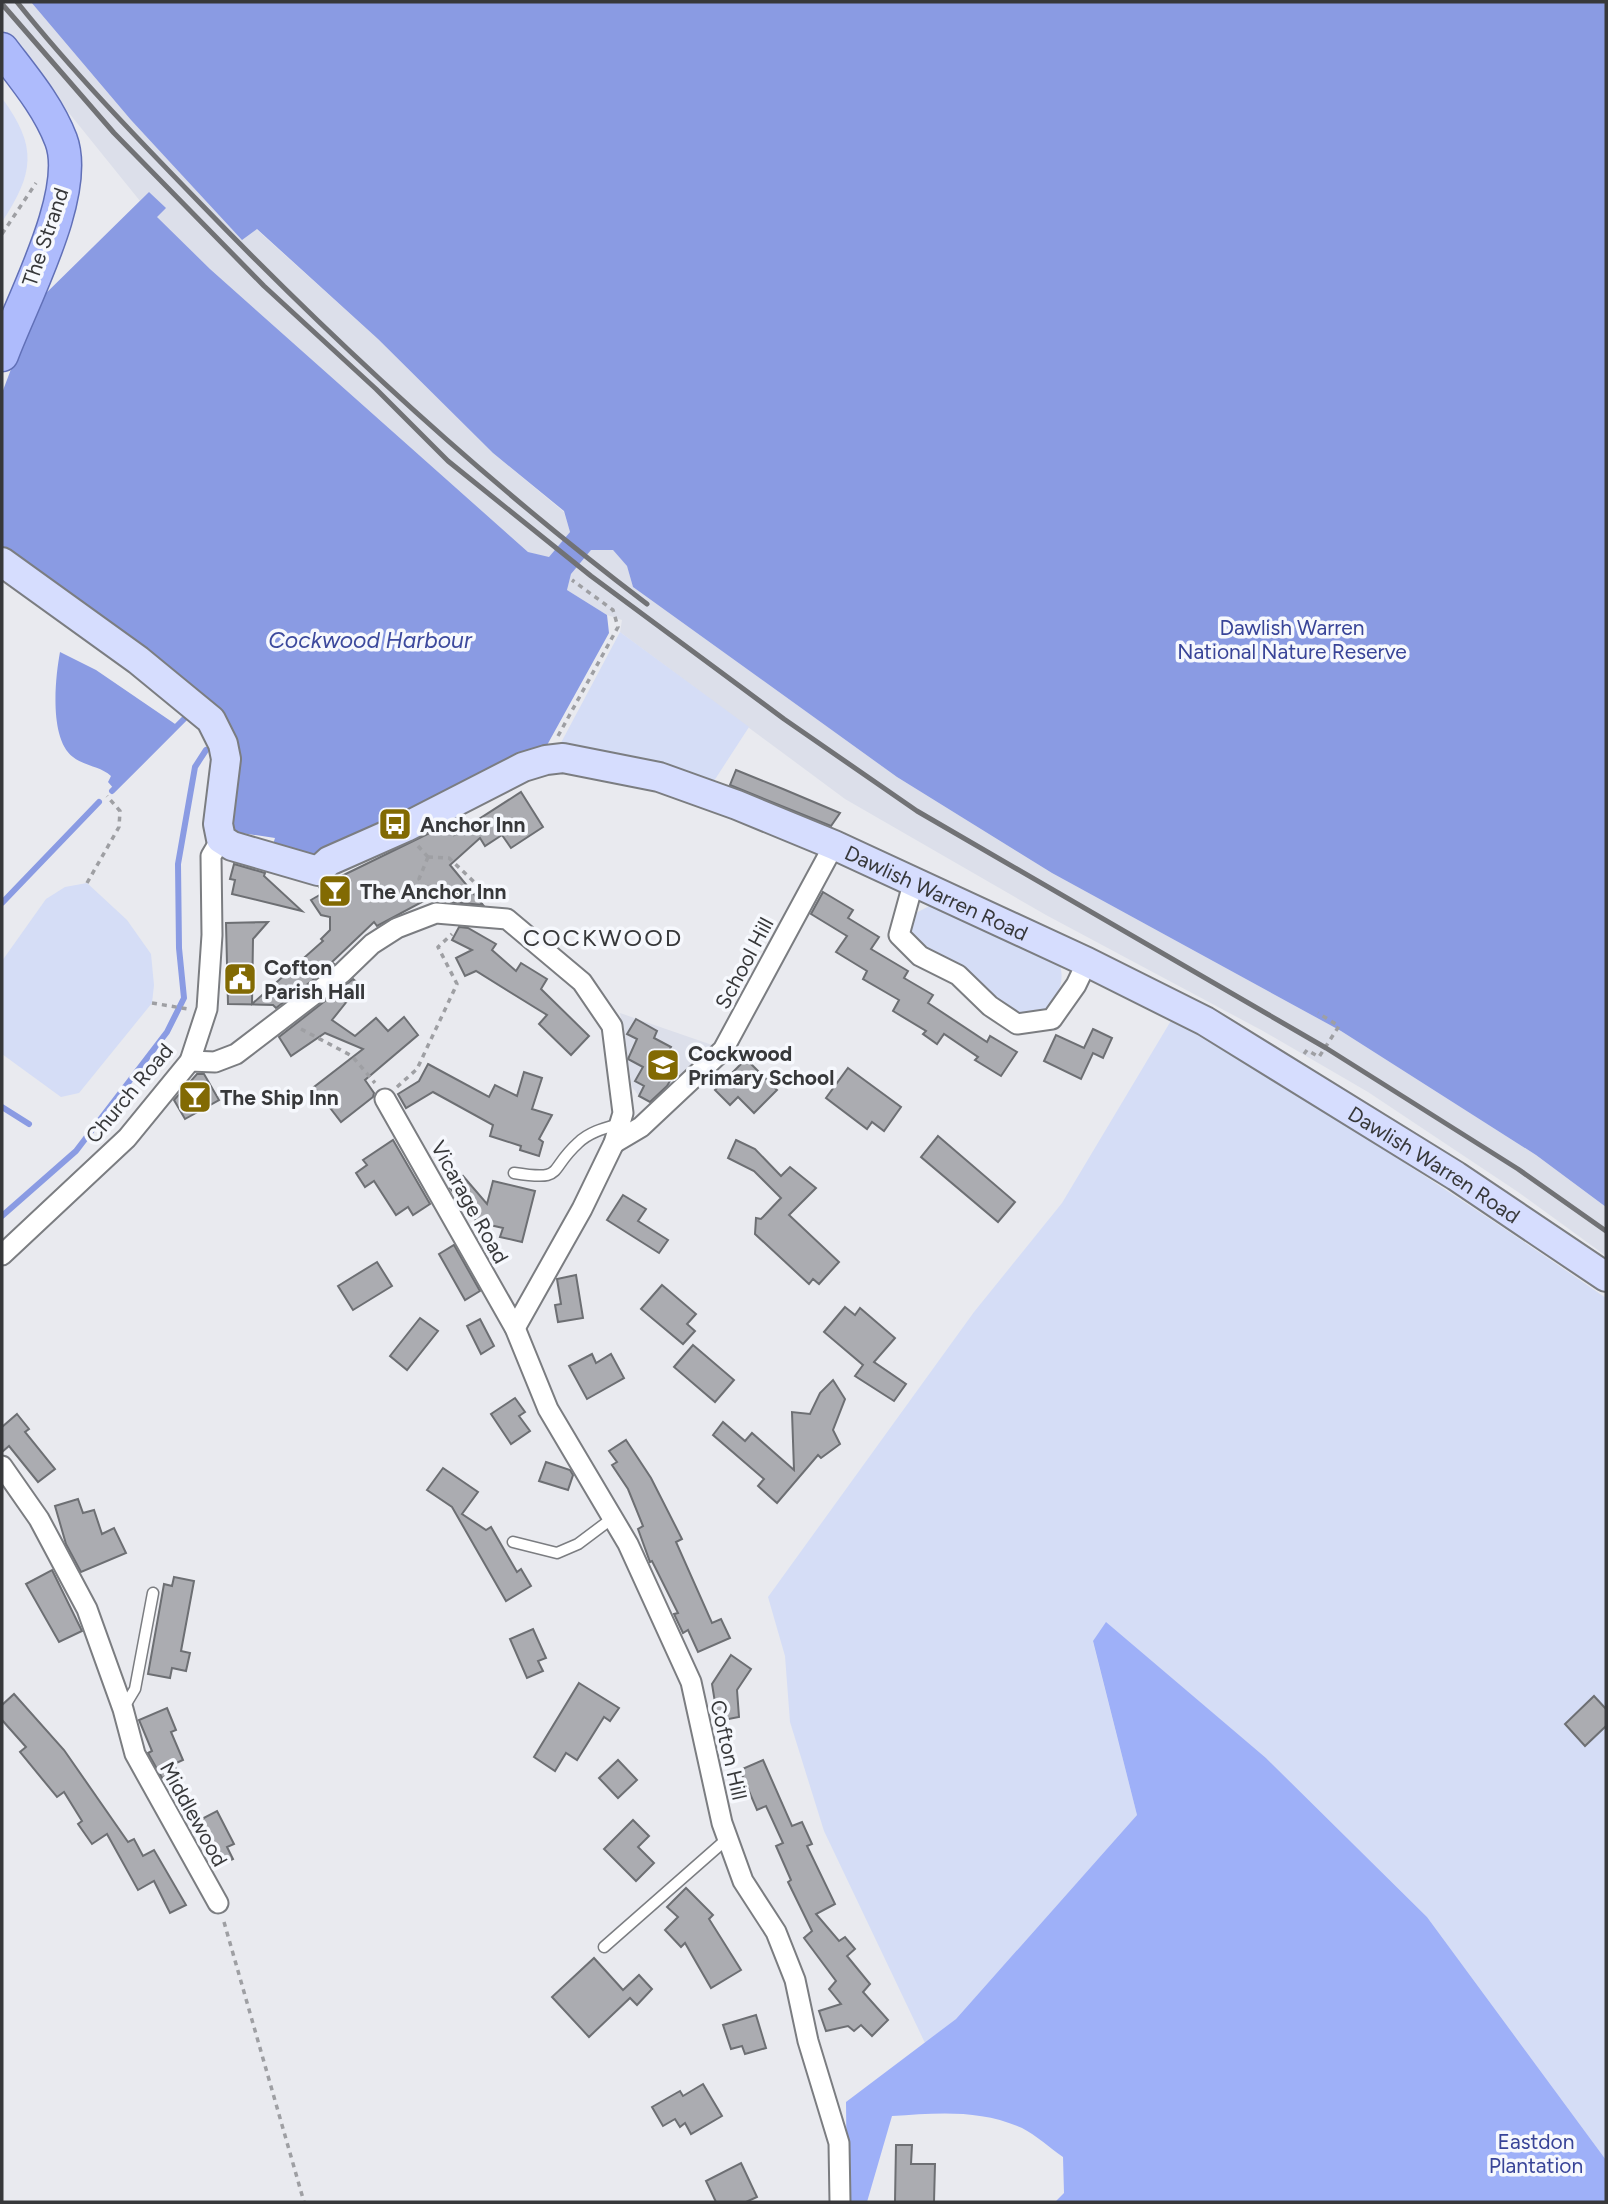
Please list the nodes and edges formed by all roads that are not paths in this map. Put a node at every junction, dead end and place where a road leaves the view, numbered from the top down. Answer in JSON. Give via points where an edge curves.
{"nodes":[{"id":1,"x":2,"y":50,"type":"edge"},
{"id":2,"x":2,"y":355,"type":"edge"},
{"id":3,"x":2,"y":562,"type":"edge"},
{"id":4,"x":221,"y":839,"type":"junction"},
{"id":5,"x":834,"y":845,"type":"junction"},
{"id":6,"x":913,"y":884,"type":"junction"},
{"id":7,"x":1087,"y":962,"type":"junction"},
{"id":8,"x":190,"y":1061,"type":"junction"},
{"id":9,"x":385,"y":1099,"type":"road end"},
{"id":10,"x":620,"y":1123,"type":"junction"},
{"id":11,"x":614,"y":1143,"type":"junction"},
{"id":12,"x":514,"y":1173,"type":"dead end"},
{"id":13,"x":2,"y":1255,"type":"edge"},
{"id":14,"x":1606,"y":1277,"type":"edge"},
{"id":15,"x":515,"y":1328,"type":"junction"},
{"id":16,"x":2,"y":1466,"type":"edge"},
{"id":17,"x":614,"y":1517,"type":"junction"},
{"id":18,"x":513,"y":1542,"type":"dead end"},
{"id":19,"x":153,"y":1593,"type":"dead end"},
{"id":20,"x":123,"y":1709,"type":"junction"},
{"id":21,"x":728,"y":1838,"type":"junction"},
{"id":22,"x":218,"y":1903,"type":"road end"},
{"id":23,"x":604,"y":1947,"type":"dead end"},
{"id":24,"x":840,"y":2202,"type":"edge"}],
"edges":[{"from":1,"to":2,"type":"main road","name":"The Strand","via":[[48,111],[66,164],[58,212]]},
{"from":3,"to":4,"type":"street","via":[[138,660],[211,720],[226,759],[218,824]]},
{"from":4,"to":5,"type":"street","name":"Dawlish Warren Road","via":[[318,871],[523,767],[563,758],[659,777]]},
{"from":4,"to":8,"type":"street","name":"Church Road","via":[[211,856],[207,1009]]},
{"from":5,"to":6,"type":"street","name":"Dawlish Warren Road"},
{"from":5,"to":11,"type":"street","name":"School Hill","via":[[723,1050],[641,1127]]},
{"from":6,"to":7,"type":"street","name":"Dawlish Warren Road"},
{"from":6,"to":7,"type":"street","via":[[899,935],[920,956],[958,975],[989,1006],[1017,1024],[1052,1019]]},
{"from":7,"to":14,"type":"street","name":"Dawlish Warren Road","via":[[1288,1069]]},
{"from":8,"to":10,"type":"street","via":[[215,1062],[236,1054],[388,933],[441,907],[507,919],[572,973],[601,1005],[612,1026],[616,1049],[623,1113]]},
{"from":8,"to":13,"type":"street","name":"Church Road","via":[[128,1138]]},
{"from":9,"to":15,"type":"street","name":"Vicarage Road"},
{"from":10,"to":11,"type":"street"},
{"from":10,"to":12,"type":"lane","via":[[584,1138],[550,1176]]},
{"from":11,"to":15,"type":"street"},
{"from":15,"to":17,"type":"street","name":"Cofton Hill","via":[[548,1409]]},
{"from":16,"to":20,"type":"street","name":"Middlewood","via":[[38,1519],[87,1609]]},
{"from":17,"to":18,"type":"lane","via":[[578,1544],[557,1553]]},
{"from":17,"to":21,"type":"street","name":"Cofton Hill","via":[[691,1682]]},
{"from":19,"to":20,"type":"lane","via":[[135,1689]]},
{"from":20,"to":22,"type":"street","name":"Middlewood","via":[[135,1754]]},
{"from":21,"to":23,"type":"lane"},
{"from":21,"to":24,"type":"street","name":"Cofton Hill","via":[[743,1881],[776,1932],[795,1980],[839,2143]]}]}
